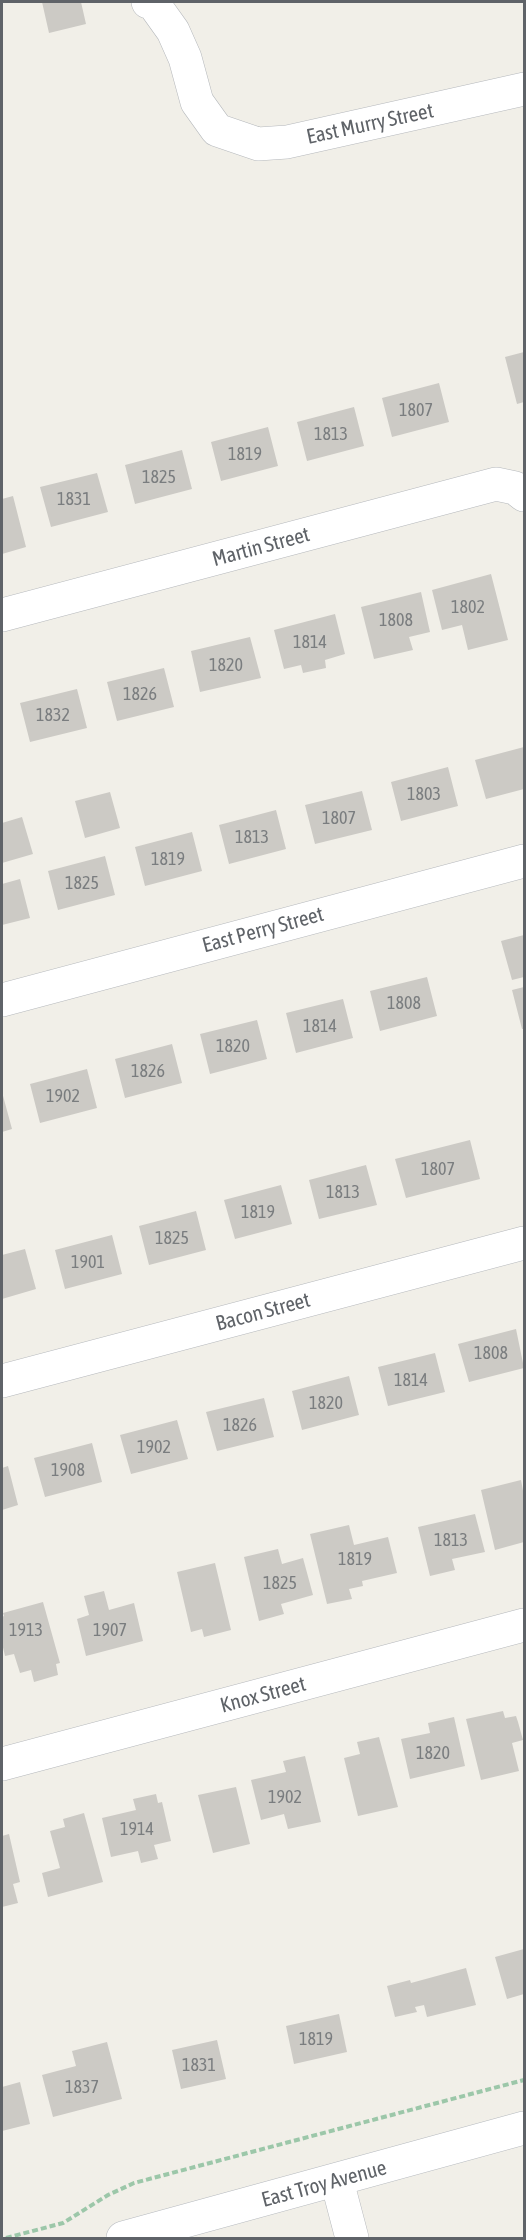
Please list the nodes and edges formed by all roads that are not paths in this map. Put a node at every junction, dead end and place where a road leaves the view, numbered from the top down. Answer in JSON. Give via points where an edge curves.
{"nodes":[{"id":1,"x":148,"y":2,"type":"edge"},
{"id":2,"x":525,"y":90,"type":"edge"},
{"id":3,"x":523,"y":493,"type":"edge"},
{"id":4,"x":2,"y":615,"type":"edge"},
{"id":5,"x":525,"y":861,"type":"edge"},
{"id":6,"x":2,"y":1000,"type":"edge"},
{"id":7,"x":525,"y":1243,"type":"edge"},
{"id":8,"x":2,"y":1381,"type":"edge"},
{"id":9,"x":525,"y":1625,"type":"edge"},
{"id":10,"x":2,"y":1764,"type":"edge"},
{"id":11,"x":525,"y":2128,"type":"edge"},
{"id":12,"x":337,"y":2181,"type":"junction"},
{"id":13,"x":123,"y":2238,"type":"edge"},
{"id":14,"x":352,"y":2238,"type":"edge"}],
"edges":[{"from":1,"to":2,"type":"street","name":"East Murry Street","via":[[153,3],[173,31],[197,102],[217,130],[258,144],[287,142]]},
{"from":3,"to":4,"type":"street","name":"Martin Street","via":[[496,484]]},
{"from":5,"to":6,"type":"street","name":"East Perry Street"},
{"from":7,"to":8,"type":"street","name":"Bacon Street"},
{"from":9,"to":10,"type":"street","name":"Knox Street"},
{"from":11,"to":12,"type":"street","name":"East Troy Avenue"},
{"from":12,"to":13,"type":"street","name":"East Troy Avenue"},
{"from":12,"to":14,"type":"street"}]}
